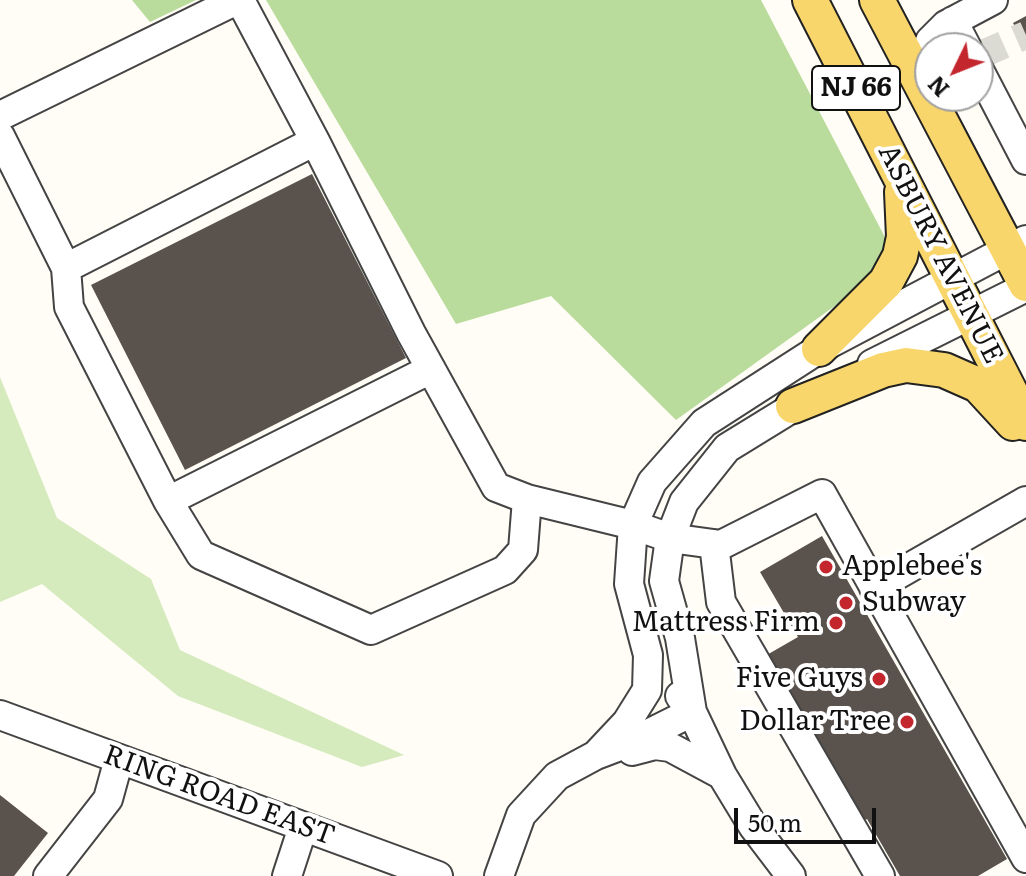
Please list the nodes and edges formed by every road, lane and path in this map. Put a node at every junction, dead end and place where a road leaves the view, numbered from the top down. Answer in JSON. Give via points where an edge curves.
{"nodes":[{"id":1,"x":238,"y":0,"type":"edge"},
{"id":2,"x":810,"y":0,"type":"edge"},
{"id":3,"x":993,"y":0,"type":"edge"},
{"id":4,"x":883,"y":12,"type":"edge"},
{"id":5,"x":950,"y":23,"type":"junction"},
{"id":6,"x":940,"y":32,"type":"edge"},
{"id":7,"x":956,"y":32,"type":"edge"},
{"id":8,"x":914,"y":70,"type":"edge"},
{"id":9,"x":994,"y":99,"type":"edge"},
{"id":10,"x":938,"y":112,"type":"edge"},
{"id":11,"x":0,"y":116,"type":"edge"},
{"id":12,"x":0,"y":136,"type":"edge"},
{"id":13,"x":315,"y":141,"type":"junction"},
{"id":14,"x":1026,"y":160,"type":"edge"},
{"id":15,"x":901,"y":176,"type":"junction"},
{"id":16,"x":1017,"y":245,"type":"edge"},
{"id":17,"x":66,"y":268,"type":"junction"},
{"id":18,"x":951,"y":278,"type":"junction"},
{"id":19,"x":1026,"y":286,"type":"edge"},
{"id":20,"x":970,"y":315,"type":"junction"},
{"id":21,"x":819,"y":349,"type":"junction"},
{"id":22,"x":431,"y":369,"type":"junction"},
{"id":23,"x":793,"y":406,"type":"junction"},
{"id":24,"x":1026,"y":423,"type":"edge"},
{"id":25,"x":1026,"y":441,"type":"edge"},
{"id":26,"x":527,"y":499,"type":"junction"},
{"id":27,"x":168,"y":501,"type":"junction"},
{"id":28,"x":1026,"y":501,"type":"edge"},
{"id":29,"x":633,"y":525,"type":"junction"},
{"id":30,"x":670,"y":538,"type":"junction"},
{"id":31,"x":714,"y":544,"type":"junction"},
{"id":32,"x":874,"y":588,"type":"junction"},
{"id":33,"x":648,"y":655,"type":"junction"},
{"id":34,"x":692,"y":712,"type":"junction"},
{"id":35,"x":0,"y":715,"type":"edge"},
{"id":36,"x":596,"y":755,"type":"junction"},
{"id":37,"x":119,"y":759,"type":"junction"},
{"id":38,"x":722,"y":775,"type":"junction"},
{"id":39,"x":303,"y":827,"type":"junction"},
{"id":40,"x":1026,"y":858,"type":"edge"},
{"id":41,"x":48,"y":876,"type":"edge"},
{"id":42,"x":287,"y":876,"type":"edge"},
{"id":43,"x":438,"y":876,"type":"edge"},
{"id":44,"x":499,"y":876,"type":"edge"},
{"id":45,"x":791,"y":876,"type":"edge"},
{"id":46,"x":880,"y":876,"type":"edge"}],
"edges":[{"from":1,"to":11,"type":"street"},
{"from":1,"to":13,"type":"street"},
{"from":2,"to":15,"type":"main road","name":"ASBURY AVENUE","number":"NJ 66"},
{"from":3,"to":5,"type":"street"},
{"from":4,"to":5,"type":"street","via":[[926,28]]},
{"from":4,"to":8,"type":"main road","number":"NJ 66"},
{"from":5,"to":6,"type":"street"},
{"from":5,"to":7,"type":"street"},
{"from":9,"to":14,"type":"street"},
{"from":10,"to":16,"type":"main road","number":"NJ 66"},
{"from":12,"to":17,"type":"street"},
{"from":13,"to":17,"type":"street"},
{"from":13,"to":22,"type":"street"},
{"from":15,"to":18,"type":"main road","name":"ASBURY AVENUE","number":"NJ 66"},
{"from":15,"to":21,"type":"main road","via":[[900,256],[886,282]]},
{"from":16,"to":18,"type":"street"},
{"from":16,"to":19,"type":"main road","number":"NJ 66"},
{"from":17,"to":27,"type":"street","via":[[69,307]]},
{"from":18,"to":20,"type":"main road","name":"ASBURY AVENUE","number":"NJ 66"},
{"from":18,"to":21,"type":"street"},
{"from":19,"to":20,"type":"street"},
{"from":20,"to":23,"type":"street"},
{"from":20,"to":24,"type":"main road","name":"ASBURY AVENUE","number":"NJ 66"},
{"from":21,"to":29,"type":"street","via":[[704,423],[652,482]]},
{"from":22,"to":26,"type":"street","via":[[496,487]]},
{"from":22,"to":27,"type":"street"},
{"from":23,"to":25,"type":"main road","via":[[883,370],[906,365],[944,370],[978,385]]},
{"from":23,"to":30,"type":"street","via":[[727,448],[684,502]]},
{"from":26,"to":27,"type":"street","via":[[523,550],[505,570],[371,630],[201,555]]},
{"from":26,"to":29,"type":"street"},
{"from":28,"to":32,"type":"street"},
{"from":29,"to":30,"type":"street"},
{"from":29,"to":33,"type":"street","via":[[629,584]]},
{"from":30,"to":31,"type":"street"},
{"from":30,"to":34,"type":"street","via":[[664,581]]},
{"from":31,"to":32,"type":"street","via":[[822,494]]},
{"from":31,"to":46,"type":"street","via":[[721,602]]},
{"from":32,"to":40,"type":"street"},
{"from":33,"to":34,"type":"street"},
{"from":33,"to":36,"type":"street","via":[[647,690],[627,722]]},
{"from":34,"to":36,"type":"street"},
{"from":34,"to":38,"type":"street"},
{"from":35,"to":37,"type":"street","name":"RING ROAD EAST"},
{"from":36,"to":38,"type":"street","via":[[670,747]]},
{"from":36,"to":44,"type":"street","via":[[557,776],[521,815]]},
{"from":37,"to":39,"type":"street","name":"RING ROAD EAST"},
{"from":37,"to":41,"type":"street","via":[[108,799]]},
{"from":38,"to":45,"type":"street"},
{"from":39,"to":42,"type":"street"},
{"from":39,"to":43,"type":"street","name":"RING ROAD EAST"}]}
